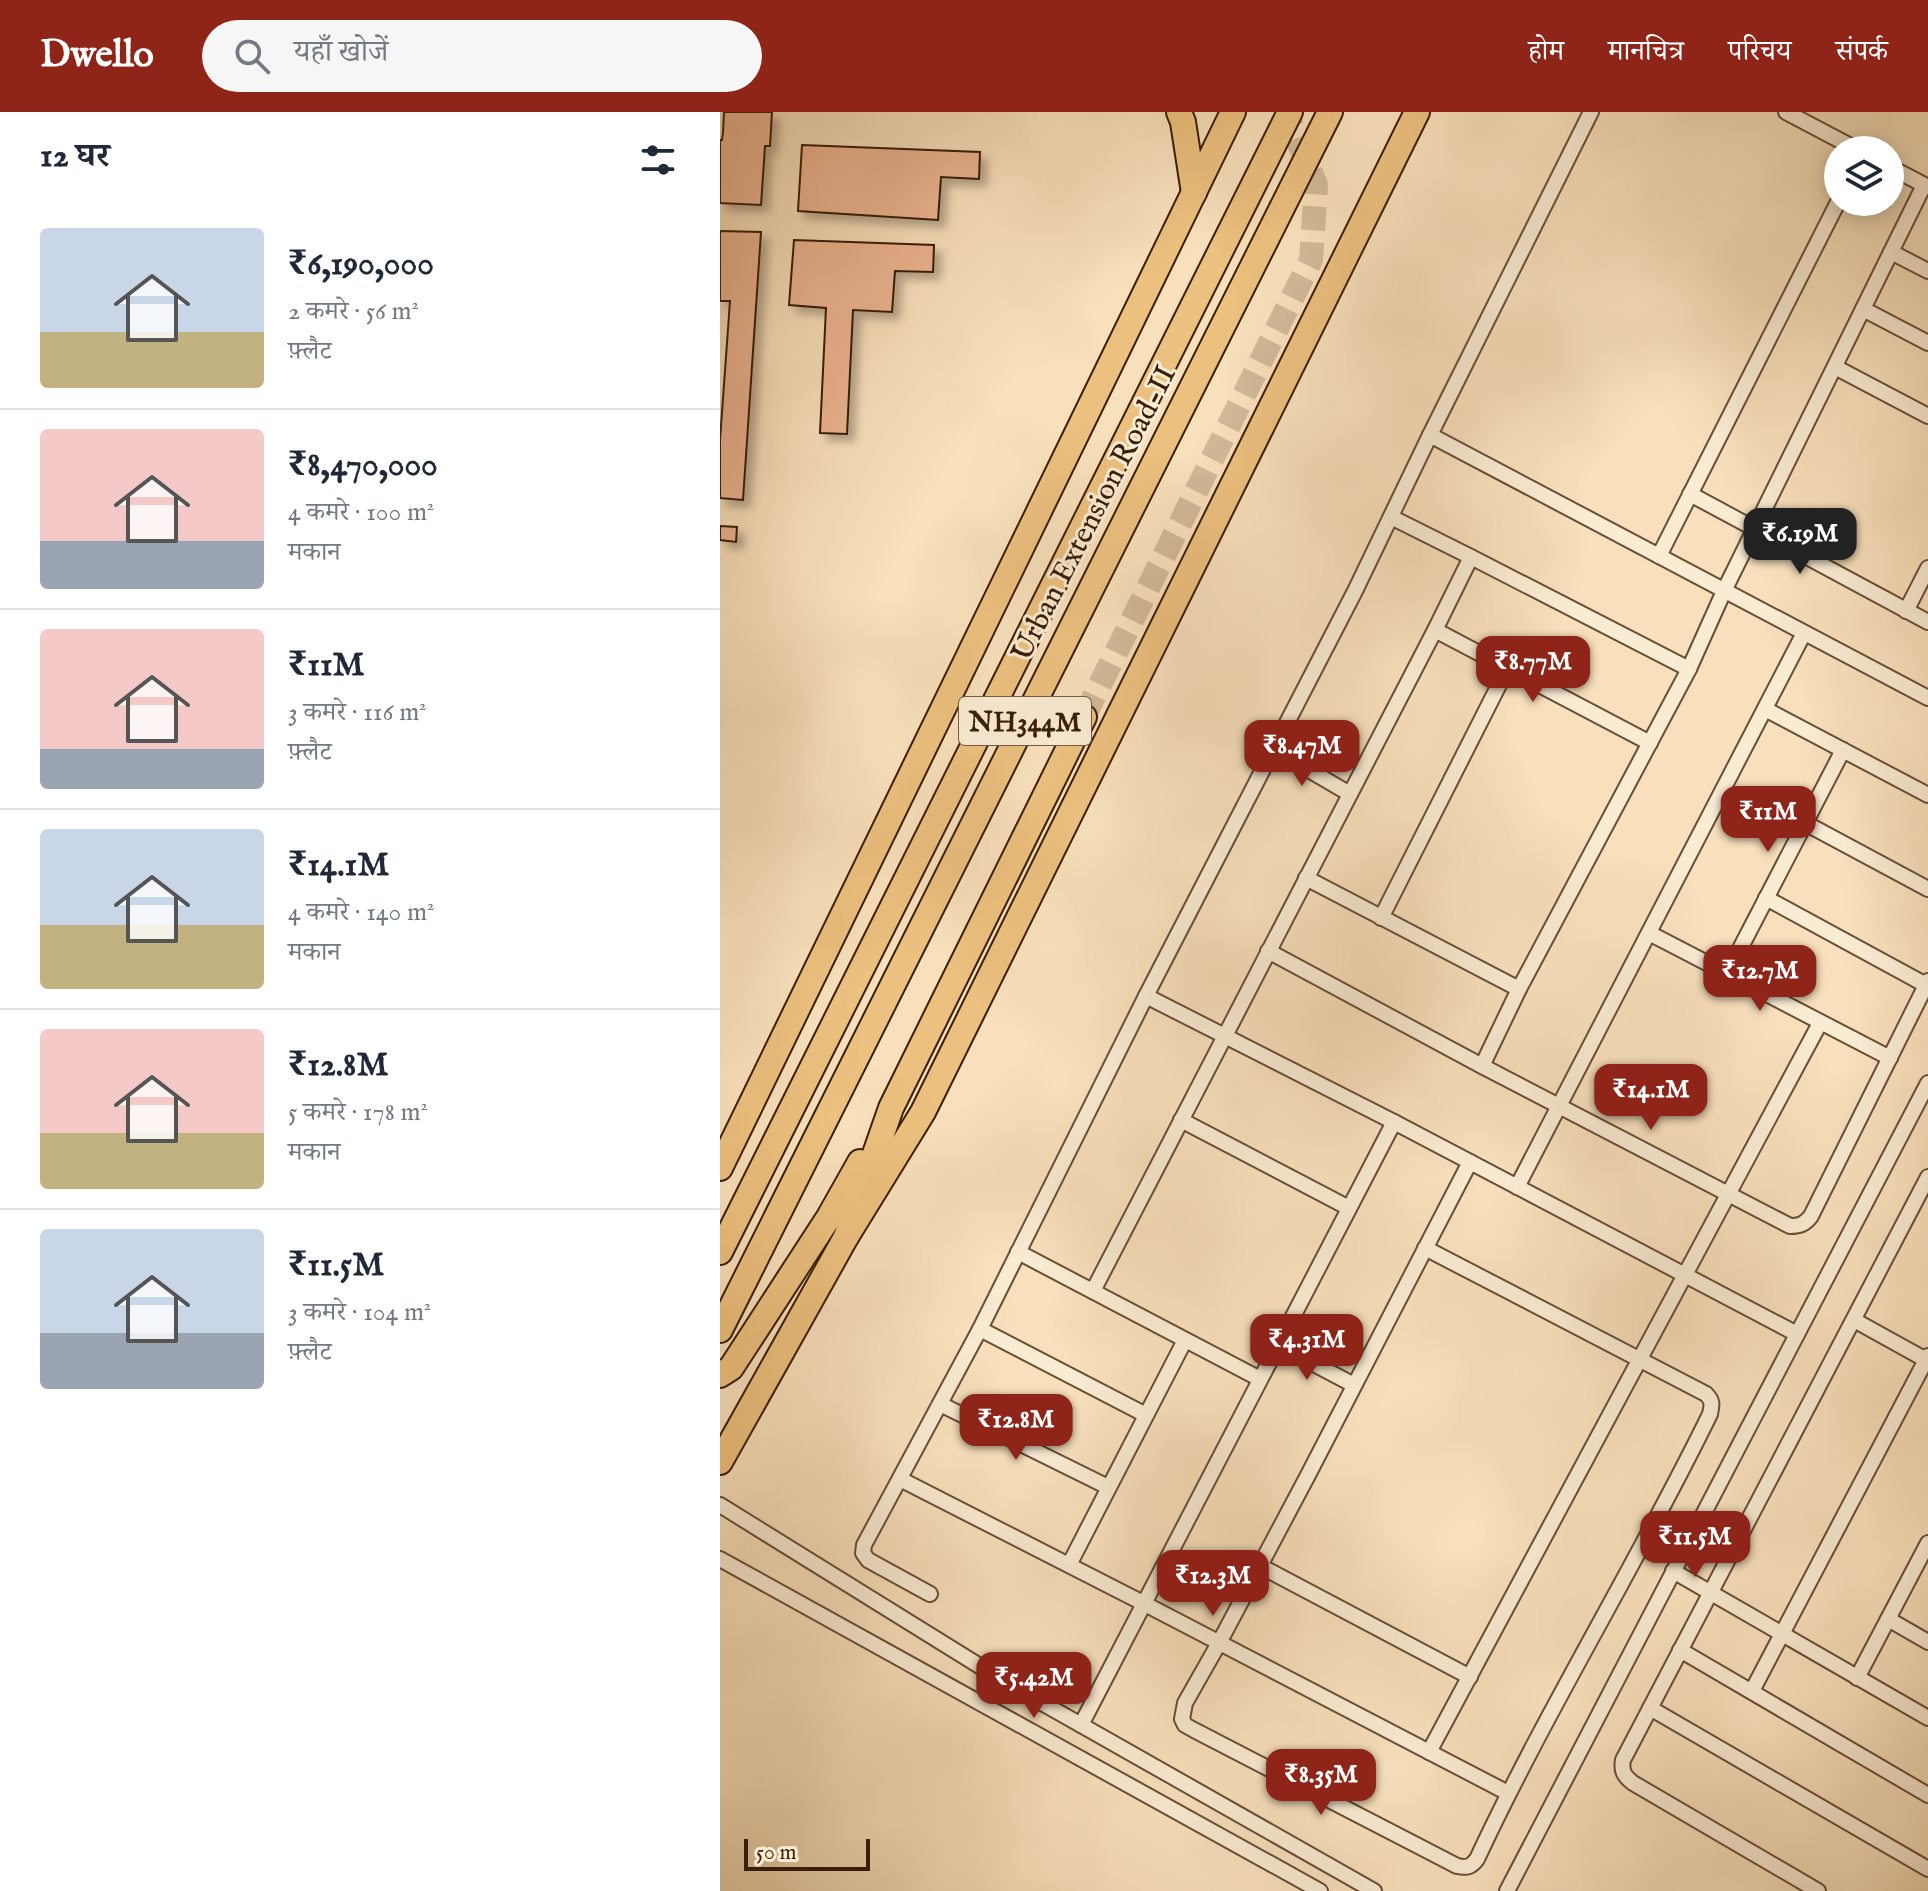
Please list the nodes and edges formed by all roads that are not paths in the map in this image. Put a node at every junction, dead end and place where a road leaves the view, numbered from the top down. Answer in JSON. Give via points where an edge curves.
{"nodes":[{"id":1,"x":1179,"y":112,"type":"edge"},
{"id":2,"x":1233,"y":112,"type":"edge"},
{"id":3,"x":1290,"y":112,"type":"edge"},
{"id":4,"x":1330,"y":112,"type":"edge"},
{"id":5,"x":1417,"y":112,"type":"edge"},
{"id":6,"x":1591,"y":112,"type":"edge"},
{"id":7,"x":1786,"y":112,"type":"edge"},
{"id":8,"x":1811,"y":118,"type":"edge"},
{"id":9,"x":1837,"y":136,"type":"edge"},
{"id":10,"x":1904,"y":174,"type":"edge"},
{"id":11,"x":1926,"y":186,"type":"edge"},
{"id":12,"x":1194,"y":193,"type":"junction"},
{"id":13,"x":1831,"y":216,"type":"edge"},
{"id":14,"x":1891,"y":252,"type":"junction"},
{"id":15,"x":1928,"y":271,"type":"edge"},
{"id":16,"x":1863,"y":309,"type":"junction"},
{"id":17,"x":1928,"y":343,"type":"edge"},
{"id":18,"x":1835,"y":367,"type":"junction"},
{"id":19,"x":1928,"y":416,"type":"edge"},
{"id":20,"x":1430,"y":435,"type":"junction"},
{"id":21,"x":1690,"y":494,"type":"junction"},
{"id":22,"x":1391,"y":517,"type":"junction"},
{"id":23,"x":1754,"y":530,"type":"junction"},
{"id":24,"x":1659,"y":556,"type":"junction"},
{"id":25,"x":1471,"y":557,"type":"junction"},
{"id":26,"x":1928,"y":568,"type":"edge"},
{"id":27,"x":1724,"y":591,"type":"junction"},
{"id":28,"x":1906,"y":611,"type":"junction"},
{"id":29,"x":1928,"y":622,"type":"edge"},
{"id":30,"x":1435,"y":630,"type":"junction"},
{"id":31,"x":1804,"y":633,"type":"junction"},
{"id":32,"x":1507,"y":669,"type":"junction"},
{"id":33,"x":1689,"y":669,"type":"junction"},
{"id":34,"x":1928,"y":698,"type":"edge"},
{"id":35,"x":1765,"y":709,"type":"junction"},
{"id":36,"x":1084,"y":717,"type":"tunnel mouth"},
{"id":37,"x":1650,"y":743,"type":"junction"},
{"id":38,"x":1273,"y":749,"type":"junction"},
{"id":39,"x":1843,"y":750,"type":"junction"},
{"id":40,"x":1350,"y":794,"type":"junction"},
{"id":41,"x":1928,"y":795,"type":"edge"},
{"id":42,"x":1805,"y":823,"type":"junction"},
{"id":43,"x":1306,"y":878,"type":"junction"},
{"id":44,"x":1928,"y":889,"type":"edge"},
{"id":45,"x":1766,"y":898,"type":"junction"},
{"id":46,"x":1381,"y":918,"type":"junction"},
{"id":47,"x":1649,"y":933,"type":"junction"},
{"id":48,"x":1268,"y":951,"type":"junction"},
{"id":49,"x":1727,"y":974,"type":"junction"},
{"id":50,"x":1927,"y":983,"type":"edge"},
{"id":51,"x":1519,"y":989,"type":"junction"},
{"id":52,"x":1146,"y":996,"type":"junction"},
{"id":53,"x":1820,"y":1023,"type":"junction"},
{"id":54,"x":1224,"y":1036,"type":"junction"},
{"id":55,"x":1890,"y":1058,"type":"junction"},
{"id":56,"x":1482,"y":1066,"type":"junction"},
{"id":57,"x":1928,"y":1083,"type":"edge"},
{"id":58,"x":1559,"y":1106,"type":"junction"},
{"id":59,"x":891,"y":1108,"type":"junction"},
{"id":60,"x":1181,"y":1120,"type":"junction"},
{"id":61,"x":1394,"y":1122,"type":"junction"},
{"id":62,"x":1470,"y":1162,"type":"junction"},
{"id":63,"x":720,"y":1168,"type":"edge"},
{"id":64,"x":1928,"y":1177,"type":"edge"},
{"id":65,"x":1517,"y":1187,"type":"junction"},
{"id":66,"x":1729,"y":1194,"type":"junction"},
{"id":67,"x":1349,"y":1208,"type":"junction"},
{"id":68,"x":846,"y":1237,"type":"junction"},
{"id":69,"x":1425,"y":1248,"type":"junction"},
{"id":70,"x":720,"y":1252,"type":"edge"},
{"id":71,"x":1018,"y":1252,"type":"junction"},
{"id":72,"x":1684,"y":1274,"type":"junction"},
{"id":73,"x":1093,"y":1291,"type":"junction"},
{"id":74,"x":1854,"y":1320,"type":"junction"},
{"id":75,"x":980,"y":1329,"type":"junction"},
{"id":76,"x":720,"y":1330,"type":"edge"},
{"id":77,"x":1797,"y":1334,"type":"junction"},
{"id":78,"x":1185,"y":1340,"type":"junction"},
{"id":79,"x":1278,"y":1345,"type":"junction"},
{"id":80,"x":1927,"y":1358,"type":"edge"},
{"id":81,"x":1639,"y":1359,"type":"junction"},
{"id":82,"x":720,"y":1375,"type":"edge"},
{"id":83,"x":1260,"y":1379,"type":"junction"},
{"id":84,"x":1354,"y":1385,"type":"junction"},
{"id":85,"x":940,"y":1404,"type":"junction"},
{"id":86,"x":1146,"y":1415,"type":"junction"},
{"id":87,"x":720,"y":1462,"type":"edge"},
{"id":88,"x":900,"y":1479,"type":"junction"},
{"id":89,"x":1108,"y":1487,"type":"junction"},
{"id":90,"x":720,"y":1505,"type":"edge"},
{"id":91,"x":1928,"y":1543,"type":"edge"},
{"id":92,"x":720,"y":1559,"type":"edge"},
{"id":93,"x":1069,"y":1565,"type":"junction"},
{"id":94,"x":1260,"y":1566,"type":"junction"},
{"id":95,"x":1923,"y":1566,"type":"edge"},
{"id":96,"x":1673,"y":1571,"type":"junction"},
{"id":97,"x":1710,"y":1592,"type":"junction"},
{"id":98,"x":930,"y":1594,"type":"dead end"},
{"id":99,"x":1143,"y":1603,"type":"junction"},
{"id":100,"x":1888,"y":1619,"type":"junction"},
{"id":101,"x":1782,"y":1634,"type":"junction"},
{"id":102,"x":1928,"y":1642,"type":"edge"},
{"id":103,"x":1219,"y":1643,"type":"junction"},
{"id":104,"x":1680,"y":1650,"type":"junction"},
{"id":105,"x":1470,"y":1677,"type":"junction"},
{"id":106,"x":1857,"y":1678,"type":"junction"},
{"id":107,"x":1752,"y":1691,"type":"junction"},
{"id":108,"x":1650,"y":1708,"type":"junction"},
{"id":109,"x":1928,"y":1718,"type":"edge"},
{"id":110,"x":1081,"y":1725,"type":"junction"},
{"id":111,"x":1429,"y":1752,"type":"junction"},
{"id":112,"x":1508,"y":1793,"type":"junction"},
{"id":113,"x":1928,"y":1795,"type":"edge"},
{"id":114,"x":1928,"y":1869,"type":"edge"},
{"id":115,"x":1320,"y":1891,"type":"edge"},
{"id":116,"x":1374,"y":1891,"type":"edge"},
{"id":117,"x":1507,"y":1891,"type":"edge"},
{"id":118,"x":1818,"y":1891,"type":"edge"}],
"edges":[{"from":1,"to":12,"type":"main road"},
{"from":2,"to":12,"type":"main road"},
{"from":3,"to":70,"type":"main road","name":"Urban Extension Road-II","number":"NH344M"},
{"from":4,"to":76,"type":"main road","name":"Urban Extension Road-II","number":"NH344M"},
{"from":5,"to":68,"type":"main road","via":[[923,1112]]},
{"from":6,"to":20,"type":"street"},
{"from":7,"to":8,"type":"street"},
{"from":8,"to":9,"type":"street"},
{"from":10,"to":11,"type":"street"},
{"from":11,"to":14,"type":"street"},
{"from":12,"to":63,"type":"main road"},
{"from":13,"to":21,"type":"street"},
{"from":14,"to":15,"type":"street"},
{"from":14,"to":16,"type":"street"},
{"from":16,"to":17,"type":"street"},
{"from":16,"to":18,"type":"street"},
{"from":18,"to":19,"type":"street"},
{"from":18,"to":23,"type":"street"},
{"from":20,"to":22,"type":"street"},
{"from":20,"to":24,"type":"street"},
{"from":21,"to":23,"type":"street"},
{"from":21,"to":24,"type":"street"},
{"from":22,"to":25,"type":"street"},
{"from":22,"to":38,"type":"street"},
{"from":23,"to":27,"type":"street"},
{"from":23,"to":28,"type":"street"},
{"from":24,"to":27,"type":"street"},
{"from":25,"to":30,"type":"street"},
{"from":25,"to":33,"type":"street"},
{"from":26,"to":28,"type":"street"},
{"from":27,"to":31,"type":"street"},
{"from":27,"to":33,"type":"street"},
{"from":28,"to":29,"type":"street"},
{"from":30,"to":32,"type":"street"},
{"from":30,"to":40,"type":"street"},
{"from":31,"to":34,"type":"street"},
{"from":31,"to":35,"type":"street"},
{"from":32,"to":37,"type":"street"},
{"from":32,"to":46,"type":"street"},
{"from":33,"to":37,"type":"street"},
{"from":35,"to":39,"type":"street"},
{"from":35,"to":47,"type":"street"},
{"from":36,"to":59,"type":"main road"},
{"from":37,"to":51,"type":"street"},
{"from":38,"to":40,"type":"street"},
{"from":38,"to":52,"type":"street"},
{"from":39,"to":41,"type":"street"},
{"from":39,"to":42,"type":"street"},
{"from":40,"to":43,"type":"street"},
{"from":42,"to":44,"type":"street"},
{"from":42,"to":45,"type":"street"},
{"from":43,"to":46,"type":"street"},
{"from":43,"to":48,"type":"street"},
{"from":45,"to":49,"type":"street"},
{"from":45,"to":50,"type":"street"},
{"from":46,"to":51,"type":"street"},
{"from":47,"to":49,"type":"street"},
{"from":47,"to":58,"type":"street"},
{"from":48,"to":54,"type":"street"},
{"from":48,"to":56,"type":"street"},
{"from":49,"to":53,"type":"street"},
{"from":50,"to":55,"type":"street"},
{"from":51,"to":56,"type":"street"},
{"from":52,"to":54,"type":"street"},
{"from":52,"to":71,"type":"street"},
{"from":53,"to":55,"type":"street"},
{"from":53,"to":66,"type":"street"},
{"from":54,"to":60,"type":"street"},
{"from":54,"to":61,"type":"street"},
{"from":55,"to":66,"type":"street","via":[[1806,1223],[1790,1226]]},
{"from":56,"to":58,"type":"street"},
{"from":57,"to":77,"type":"street"},
{"from":58,"to":65,"type":"street"},
{"from":58,"to":66,"type":"street"},
{"from":59,"to":68,"type":"main road"},
{"from":59,"to":82,"type":"main road","via":[[829,1217],[731,1368]]},
{"from":60,"to":67,"type":"street"},
{"from":60,"to":73,"type":"street"},
{"from":61,"to":62,"type":"street"},
{"from":61,"to":67,"type":"street"},
{"from":62,"to":65,"type":"street"},
{"from":62,"to":69,"type":"street"},
{"from":64,"to":74,"type":"street"},
{"from":65,"to":72,"type":"street"},
{"from":66,"to":72,"type":"street"},
{"from":67,"to":79,"type":"street"},
{"from":68,"to":87,"type":"main road"},
{"from":69,"to":81,"type":"street"},
{"from":69,"to":84,"type":"street"},
{"from":71,"to":73,"type":"street"},
{"from":71,"to":75,"type":"street"},
{"from":72,"to":77,"type":"street"},
{"from":72,"to":81,"type":"street"},
{"from":73,"to":78,"type":"street"},
{"from":74,"to":80,"type":"street"},
{"from":74,"to":97,"type":"street"},
{"from":75,"to":85,"type":"street"},
{"from":75,"to":86,"type":"street"},
{"from":77,"to":96,"type":"street"},
{"from":78,"to":83,"type":"street"},
{"from":78,"to":86,"type":"street"},
{"from":79,"to":83,"type":"street"},
{"from":79,"to":84,"type":"street"},
{"from":80,"to":101,"type":"street"},
{"from":81,"to":105,"type":"street"},
{"from":81,"to":112,"type":"street","via":[[1706,1394],[1710,1414]]},
{"from":83,"to":99,"type":"street"},
{"from":84,"to":94,"type":"street"},
{"from":85,"to":88,"type":"street"},
{"from":85,"to":89,"type":"street"},
{"from":86,"to":89,"type":"street"},
{"from":88,"to":93,"type":"street"},
{"from":88,"to":98,"type":"street","via":[[863,1553]]},
{"from":89,"to":93,"type":"street"},
{"from":90,"to":110,"type":"street"},
{"from":91,"to":95,"type":"street"},
{"from":92,"to":115,"type":"street"},
{"from":93,"to":99,"type":"street"},
{"from":94,"to":103,"type":"street"},
{"from":94,"to":105,"type":"street"},
{"from":95,"to":100,"type":"street"},
{"from":96,"to":97,"type":"street"},
{"from":96,"to":117,"type":"street"},
{"from":97,"to":101,"type":"street"},
{"from":97,"to":104,"type":"street"},
{"from":99,"to":103,"type":"street"},
{"from":99,"to":110,"type":"street"},
{"from":100,"to":102,"type":"street"},
{"from":100,"to":106,"type":"street"},
{"from":101,"to":106,"type":"street"},
{"from":101,"to":107,"type":"street"},
{"from":103,"to":111,"type":"street"},
{"from":103,"to":112,"type":"street","via":[[1185,1703],[1185,1725],[1443,1859],[1465,1868],[1473,1865]]},
{"from":104,"to":107,"type":"street"},
{"from":104,"to":108,"type":"street"},
{"from":105,"to":111,"type":"street"},
{"from":106,"to":109,"type":"street"},
{"from":107,"to":113,"type":"street"},
{"from":108,"to":114,"type":"street"},
{"from":108,"to":118,"type":"street","via":[[1623,1760],[1625,1777]]},
{"from":110,"to":116,"type":"street"},
{"from":111,"to":112,"type":"street"}]}
